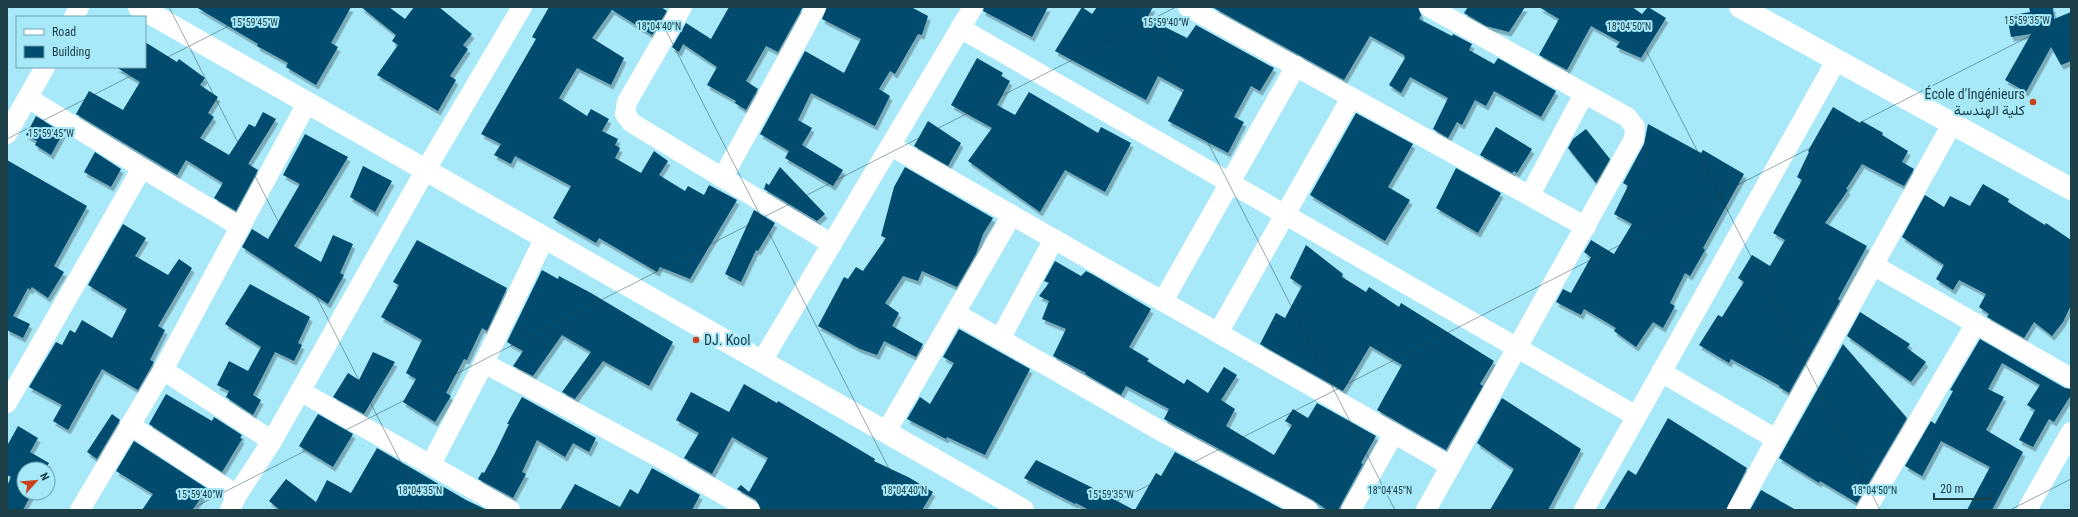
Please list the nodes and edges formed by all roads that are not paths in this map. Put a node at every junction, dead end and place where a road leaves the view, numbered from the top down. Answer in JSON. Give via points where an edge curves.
{"nodes":[{"id":1,"x":79,"y":7,"type":"edge"},
{"id":2,"x":139,"y":7,"type":"edge"},
{"id":3,"x":522,"y":7,"type":"edge"},
{"id":4,"x":682,"y":7,"type":"edge"},
{"id":5,"x":816,"y":7,"type":"edge"},
{"id":6,"x":973,"y":7,"type":"edge"},
{"id":7,"x":1188,"y":7,"type":"edge"},
{"id":8,"x":1429,"y":7,"type":"edge"},
{"id":9,"x":1740,"y":7,"type":"edge"},
{"id":10,"x":74,"y":16,"type":"edge"},
{"id":11,"x":960,"y":28,"type":"junction"},
{"id":12,"x":1836,"y":61,"type":"junction"},
{"id":13,"x":1296,"y":66,"type":"junction"},
{"id":14,"x":44,"y":68,"type":"edge"},
{"id":15,"x":1584,"y":94,"type":"junction"},
{"id":16,"x":28,"y":98,"type":"junction"},
{"id":17,"x":1351,"y":98,"type":"junction"},
{"id":18,"x":307,"y":103,"type":"junction"},
{"id":19,"x":1952,"y":124,"type":"junction"},
{"id":20,"x":7,"y":134,"type":"edge"},
{"id":21,"x":891,"y":146,"type":"junction"},
{"id":22,"x":142,"y":168,"type":"junction"},
{"id":23,"x":425,"y":171,"type":"junction"},
{"id":24,"x":723,"y":177,"type":"junction"},
{"id":25,"x":1229,"y":184,"type":"junction"},
{"id":26,"x":2071,"y":189,"type":"edge"},
{"id":27,"x":1530,"y":195,"type":"junction"},
{"id":28,"x":1012,"y":215,"type":"junction"},
{"id":29,"x":1284,"y":216,"type":"junction"},
{"id":30,"x":239,"y":226,"type":"junction"},
{"id":31,"x":1586,"y":227,"type":"junction"},
{"id":32,"x":544,"y":239,"type":"junction"},
{"id":33,"x":1054,"y":239,"type":"junction"},
{"id":34,"x":832,"y":244,"type":"junction"},
{"id":35,"x":1873,"y":265,"type":"junction"},
{"id":36,"x":1163,"y":301,"type":"junction"},
{"id":37,"x":955,"y":313,"type":"junction"},
{"id":38,"x":1976,"y":323,"type":"junction"},
{"id":39,"x":1218,"y":333,"type":"junction"},
{"id":40,"x":1000,"y":339,"type":"junction"},
{"id":41,"x":1518,"y":349,"type":"junction"},
{"id":42,"x":762,"y":362,"type":"junction"},
{"id":43,"x":484,"y":363,"type":"junction"},
{"id":44,"x":163,"y":370,"type":"junction"},
{"id":45,"x":1661,"y":372,"type":"junction"},
{"id":46,"x":2071,"y":378,"type":"edge"},
{"id":47,"x":300,"y":391,"type":"junction"},
{"id":48,"x":7,"y":402,"type":"edge"},
{"id":49,"x":1636,"y":416,"type":"junction"},
{"id":50,"x":130,"y":425,"type":"junction"},
{"id":51,"x":886,"y":432,"type":"junction"},
{"id":52,"x":2071,"y":432,"type":"edge"},
{"id":53,"x":1394,"y":433,"type":"junction"},
{"id":54,"x":1776,"y":439,"type":"junction"},
{"id":55,"x":272,"y":441,"type":"junction"},
{"id":56,"x":432,"y":464,"type":"junction"},
{"id":57,"x":1452,"y":466,"type":"junction"},
{"id":58,"x":234,"y":502,"type":"edge"},
{"id":59,"x":80,"y":510,"type":"edge"},
{"id":60,"x":510,"y":510,"type":"edge"},
{"id":61,"x":750,"y":510,"type":"edge"},
{"id":62,"x":1023,"y":510,"type":"edge"},
{"id":63,"x":1308,"y":510,"type":"edge"},
{"id":64,"x":1351,"y":510,"type":"edge"},
{"id":65,"x":1426,"y":510,"type":"edge"},
{"id":66,"x":1584,"y":510,"type":"edge"},
{"id":67,"x":1737,"y":510,"type":"edge"},
{"id":68,"x":1866,"y":510,"type":"edge"},
{"id":69,"x":2027,"y":510,"type":"edge"}],
"edges":[{"from":1,"to":10,"type":"street"},
{"from":2,"to":18,"type":"street"},
{"from":3,"to":23,"type":"street"},
{"from":4,"to":24,"type":"street","via":[[627,102],[625,114],[632,123]]},
{"from":5,"to":24,"type":"street"},
{"from":6,"to":11,"type":"street"},
{"from":7,"to":13,"type":"street"},
{"from":8,"to":15,"type":"street"},
{"from":9,"to":12,"type":"street"},
{"from":11,"to":21,"type":"street"},
{"from":11,"to":25,"type":"street"},
{"from":12,"to":19,"type":"street"},
{"from":12,"to":45,"type":"street"},
{"from":13,"to":17,"type":"street"},
{"from":13,"to":25,"type":"street"},
{"from":14,"to":16,"type":"street"},
{"from":15,"to":27,"type":"street"},
{"from":15,"to":31,"type":"street","via":[[1627,117],[1635,127],[1634,139]]},
{"from":16,"to":20,"type":"street"},
{"from":16,"to":22,"type":"street"},
{"from":17,"to":27,"type":"street"},
{"from":17,"to":29,"type":"street"},
{"from":18,"to":23,"type":"street"},
{"from":18,"to":30,"type":"street"},
{"from":19,"to":26,"type":"street"},
{"from":19,"to":35,"type":"street"},
{"from":21,"to":28,"type":"street"},
{"from":21,"to":34,"type":"street"},
{"from":22,"to":30,"type":"street"},
{"from":22,"to":48,"type":"street"},
{"from":23,"to":32,"type":"street"},
{"from":23,"to":47,"type":"street"},
{"from":24,"to":34,"type":"street"},
{"from":25,"to":29,"type":"street"},
{"from":25,"to":36,"type":"street"},
{"from":27,"to":31,"type":"street"},
{"from":28,"to":33,"type":"street"},
{"from":28,"to":37,"type":"street"},
{"from":29,"to":39,"type":"street"},
{"from":29,"to":41,"type":"street"},
{"from":30,"to":44,"type":"street"},
{"from":31,"to":41,"type":"street"},
{"from":32,"to":42,"type":"street"},
{"from":32,"to":43,"type":"street"},
{"from":33,"to":36,"type":"street"},
{"from":33,"to":40,"type":"street"},
{"from":34,"to":42,"type":"street"},
{"from":35,"to":38,"type":"street"},
{"from":35,"to":54,"type":"street"},
{"from":36,"to":39,"type":"street"},
{"from":37,"to":40,"type":"street"},
{"from":37,"to":51,"type":"street"},
{"from":38,"to":46,"type":"street"},
{"from":38,"to":68,"type":"street"},
{"from":39,"to":53,"type":"street"},
{"from":40,"to":63,"type":"street","via":[[1166,434]]},
{"from":41,"to":49,"type":"street"},
{"from":41,"to":57,"type":"street"},
{"from":42,"to":51,"type":"street"},
{"from":43,"to":56,"type":"street"},
{"from":43,"to":61,"type":"street","via":[[664,460]]},
{"from":44,"to":50,"type":"street"},
{"from":44,"to":55,"type":"street"},
{"from":45,"to":49,"type":"street"},
{"from":45,"to":54,"type":"street"},
{"from":47,"to":55,"type":"street"},
{"from":47,"to":56,"type":"street"},
{"from":49,"to":66,"type":"street"},
{"from":50,"to":58,"type":"street"},
{"from":50,"to":59,"type":"street"},
{"from":51,"to":62,"type":"street"},
{"from":52,"to":69,"type":"street"},
{"from":53,"to":57,"type":"street"},
{"from":53,"to":64,"type":"street"},
{"from":54,"to":67,"type":"street"},
{"from":55,"to":58,"type":"street"},
{"from":56,"to":60,"type":"street"},
{"from":57,"to":65,"type":"street"}]}
